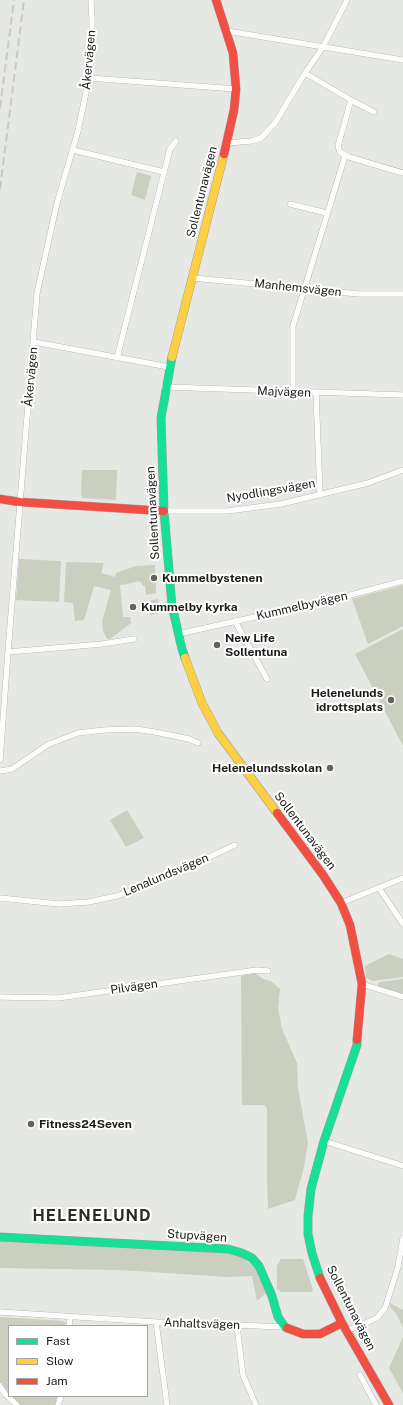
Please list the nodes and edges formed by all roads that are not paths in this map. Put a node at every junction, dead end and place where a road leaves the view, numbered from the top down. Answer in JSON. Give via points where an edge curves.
{"nodes":[{"id":1,"x":91,"y":0,"type":"edge"},
{"id":2,"x":216,"y":0,"type":"edge"},
{"id":3,"x":347,"y":0,"type":"edge"},
{"id":4,"x":227,"y":31,"type":"junction"},
{"id":5,"x":323,"y":47,"type":"junction"},
{"id":6,"x":403,"y":60,"type":"edge"},
{"id":7,"x":305,"y":73,"type":"junction"},
{"id":8,"x":89,"y":78,"type":"junction"},
{"id":9,"x":236,"y":89,"type":"junction"},
{"id":10,"x":351,"y":100,"type":"junction"},
{"id":11,"x":374,"y":112,"type":"dead end"},
{"id":12,"x":176,"y":141,"type":"dead end"},
{"id":13,"x":227,"y":142,"type":"junction"},
{"id":14,"x":73,"y":150,"type":"junction"},
{"id":15,"x":345,"y":156,"type":"junction"},
{"id":16,"x":164,"y":172,"type":"junction"},
{"id":17,"x":403,"y":173,"type":"edge"},
{"id":18,"x":290,"y":204,"type":"dead end"},
{"id":19,"x":327,"y":213,"type":"junction"},
{"id":20,"x":193,"y":278,"type":"junction"},
{"id":21,"x":304,"y":289,"type":"junction"},
{"id":22,"x":403,"y":294,"type":"edge"},
{"id":23,"x":34,"y":342,"type":"junction"},
{"id":24,"x":117,"y":358,"type":"junction"},
{"id":25,"x":169,"y":367,"type":"junction"},
{"id":26,"x":165,"y":387,"type":"junction"},
{"id":27,"x":293,"y":392,"type":"junction"},
{"id":28,"x":316,"y":393,"type":"junction"},
{"id":29,"x":403,"y":395,"type":"edge"},
{"id":30,"x":403,"y":470,"type":"edge"},
{"id":31,"x":320,"y":495,"type":"junction"},
{"id":32,"x":0,"y":499,"type":"edge"},
{"id":33,"x":20,"y":502,"type":"junction"},
{"id":34,"x":164,"y":511,"type":"junction"},
{"id":35,"x":403,"y":581,"type":"edge"},
{"id":36,"x":235,"y":621,"type":"junction"},
{"id":37,"x":178,"y":634,"type":"junction"},
{"id":38,"x":134,"y":639,"type":"dead end"},
{"id":39,"x":8,"y":652,"type":"junction"},
{"id":40,"x":267,"y":679,"type":"dead end"},
{"id":41,"x":198,"y":743,"type":"dead end"},
{"id":42,"x":0,"y":760,"type":"edge"},
{"id":43,"x":0,"y":771,"type":"edge"},
{"id":44,"x":235,"y":845,"type":"dead end"},
{"id":45,"x":403,"y":878,"type":"edge"},
{"id":46,"x":379,"y":888,"type":"junction"},
{"id":47,"x":0,"y":898,"type":"edge"},
{"id":48,"x":341,"y":902,"type":"junction"},
{"id":49,"x":403,"y":924,"type":"edge"},
{"id":50,"x":268,"y":971,"type":"dead end"},
{"id":51,"x":362,"y":984,"type":"junction"},
{"id":52,"x":0,"y":997,"type":"edge"},
{"id":53,"x":403,"y":997,"type":"edge"},
{"id":54,"x":324,"y":1141,"type":"junction"},
{"id":55,"x":403,"y":1166,"type":"edge"},
{"id":56,"x":0,"y":1237,"type":"edge"},
{"id":57,"x":403,"y":1238,"type":"edge"},
{"id":58,"x":0,"y":1312,"type":"edge"},
{"id":59,"x":70,"y":1317,"type":"junction"},
{"id":60,"x":156,"y":1322,"type":"junction"},
{"id":61,"x":342,"y":1323,"type":"junction"},
{"id":62,"x":70,"y":1325,"type":"edge"},
{"id":63,"x":237,"y":1326,"type":"junction"},
{"id":64,"x":285,"y":1327,"type":"junction"},
{"id":65,"x":347,"y":1331,"type":"junction"},
{"id":66,"x":360,"y":1375,"type":"dead end"},
{"id":67,"x":0,"y":1386,"type":"edge"},
{"id":68,"x":16,"y":1405,"type":"edge"},
{"id":69,"x":168,"y":1405,"type":"edge"},
{"id":70,"x":256,"y":1405,"type":"edge"},
{"id":71,"x":376,"y":1405,"type":"edge"},
{"id":72,"x":389,"y":1405,"type":"edge"}],
"edges":[{"from":1,"to":8,"type":"street","name":"Åkervägen","via":[[92,51]]},
{"from":2,"to":4,"type":"street","name":"Sollentunavägen"},
{"from":3,"to":5,"type":"street"},
{"from":4,"to":5,"type":"street"},
{"from":4,"to":9,"type":"street","name":"Sollentunavägen","via":[[233,53]]},
{"from":5,"to":6,"type":"street"},
{"from":5,"to":7,"type":"street"},
{"from":7,"to":10,"type":"street"},
{"from":7,"to":13,"type":"street","via":[[275,124],[265,135],[251,141]]},
{"from":8,"to":9,"type":"street"},
{"from":8,"to":14,"type":"street","name":"Åkervägen"},
{"from":9,"to":13,"type":"street","name":"Sollentunavägen"},
{"from":10,"to":11,"type":"street"},
{"from":10,"to":15,"type":"street","via":[[338,146]]},
{"from":12,"to":16,"type":"street","via":[[170,149]]},
{"from":13,"to":20,"type":"street","name":"Sollentunavägen"},
{"from":14,"to":16,"type":"street"},
{"from":14,"to":23,"type":"street","name":"Åkervägen","via":[[57,203],[38,287]]},
{"from":15,"to":17,"type":"street"},
{"from":15,"to":19,"type":"street"},
{"from":16,"to":24,"type":"street"},
{"from":18,"to":19,"type":"street"},
{"from":19,"to":21,"type":"street"},
{"from":20,"to":21,"type":"street","name":"Manhemsvägen"},
{"from":20,"to":25,"type":"street","name":"Sollentunavägen"},
{"from":21,"to":22,"type":"street","name":"Manhemsvägen","via":[[359,294]]},
{"from":21,"to":27,"type":"street","via":[[293,326]]},
{"from":23,"to":24,"type":"street"},
{"from":23,"to":33,"type":"street","name":"Åkervägen"},
{"from":24,"to":25,"type":"street"},
{"from":25,"to":26,"type":"street","name":"Sollentunavägen"},
{"from":26,"to":27,"type":"street","name":"Majvägen"},
{"from":26,"to":34,"type":"street","name":"Sollentunavägen","via":[[161,418]]},
{"from":27,"to":28,"type":"street","name":"Majvägen"},
{"from":28,"to":29,"type":"street","name":"Majvägen"},
{"from":28,"to":31,"type":"street"},
{"from":30,"to":31,"type":"street","name":"Nyodlingsvägen","via":[[368,483]]},
{"from":31,"to":34,"type":"street","name":"Nyodlingsvägen","via":[[280,504],[227,511]]},
{"from":32,"to":33,"type":"street","name":"Nyodlingsvägen"},
{"from":33,"to":34,"type":"street","name":"Nyodlingsvägen"},
{"from":33,"to":39,"type":"street","name":"Åkervägen"},
{"from":34,"to":37,"type":"street","name":"Sollentunavägen","via":[[169,584]]},
{"from":35,"to":36,"type":"street","name":"Kummelbyvägen","via":[[332,600]]},
{"from":36,"to":37,"type":"street","name":"Kummelbyvägen"},
{"from":36,"to":40,"type":"street"},
{"from":37,"to":48,"type":"street","name":"Sollentunavägen","via":[[202,703],[218,733]]},
{"from":38,"to":39,"type":"street"},
{"from":39,"to":42,"type":"street","name":"Åkervägen"},
{"from":41,"to":43,"type":"street","via":[[135,729],[78,733],[49,744],[12,769]]},
{"from":44,"to":47,"type":"street","name":"Lenalundsvägen","via":[[160,880],[117,896],[59,904]]},
{"from":45,"to":46,"type":"street"},
{"from":46,"to":48,"type":"street"},
{"from":46,"to":49,"type":"street"},
{"from":48,"to":51,"type":"street","name":"Sollentunavägen","via":[[350,925]]},
{"from":50,"to":52,"type":"street","name":"Pilvägen","via":[[257,970],[58,998]]},
{"from":51,"to":53,"type":"street"},
{"from":51,"to":54,"type":"street","name":"Sollentunavägen","via":[[357,1045]]},
{"from":54,"to":55,"type":"street"},
{"from":54,"to":61,"type":"street","name":"Sollentunavägen","via":[[311,1189],[308,1234],[322,1282]]},
{"from":56,"to":64,"type":"street","name":"Stupvägen","via":[[228,1249],[242,1253],[252,1258],[259,1266],[278,1317]]},
{"from":57,"to":65,"type":"street","via":[[398,1267],[385,1308],[377,1318]]},
{"from":58,"to":59,"type":"street","name":"Anhaltsvägen"},
{"from":59,"to":60,"type":"street","name":"Anhaltsvägen"},
{"from":59,"to":62,"type":"street"},
{"from":60,"to":63,"type":"street","name":"Anhaltsvägen"},
{"from":60,"to":69,"type":"street"},
{"from":61,"to":64,"type":"street","via":[[320,1334],[303,1334]]},
{"from":61,"to":65,"type":"street","name":"Sollentunavägen"},
{"from":63,"to":64,"type":"street","name":"Anhaltsvägen"},
{"from":63,"to":70,"type":"street","via":[[243,1375]]},
{"from":65,"to":72,"type":"street","name":"Sollentunavägen"},
{"from":66,"to":71,"type":"street"},
{"from":67,"to":68,"type":"street"}]}
